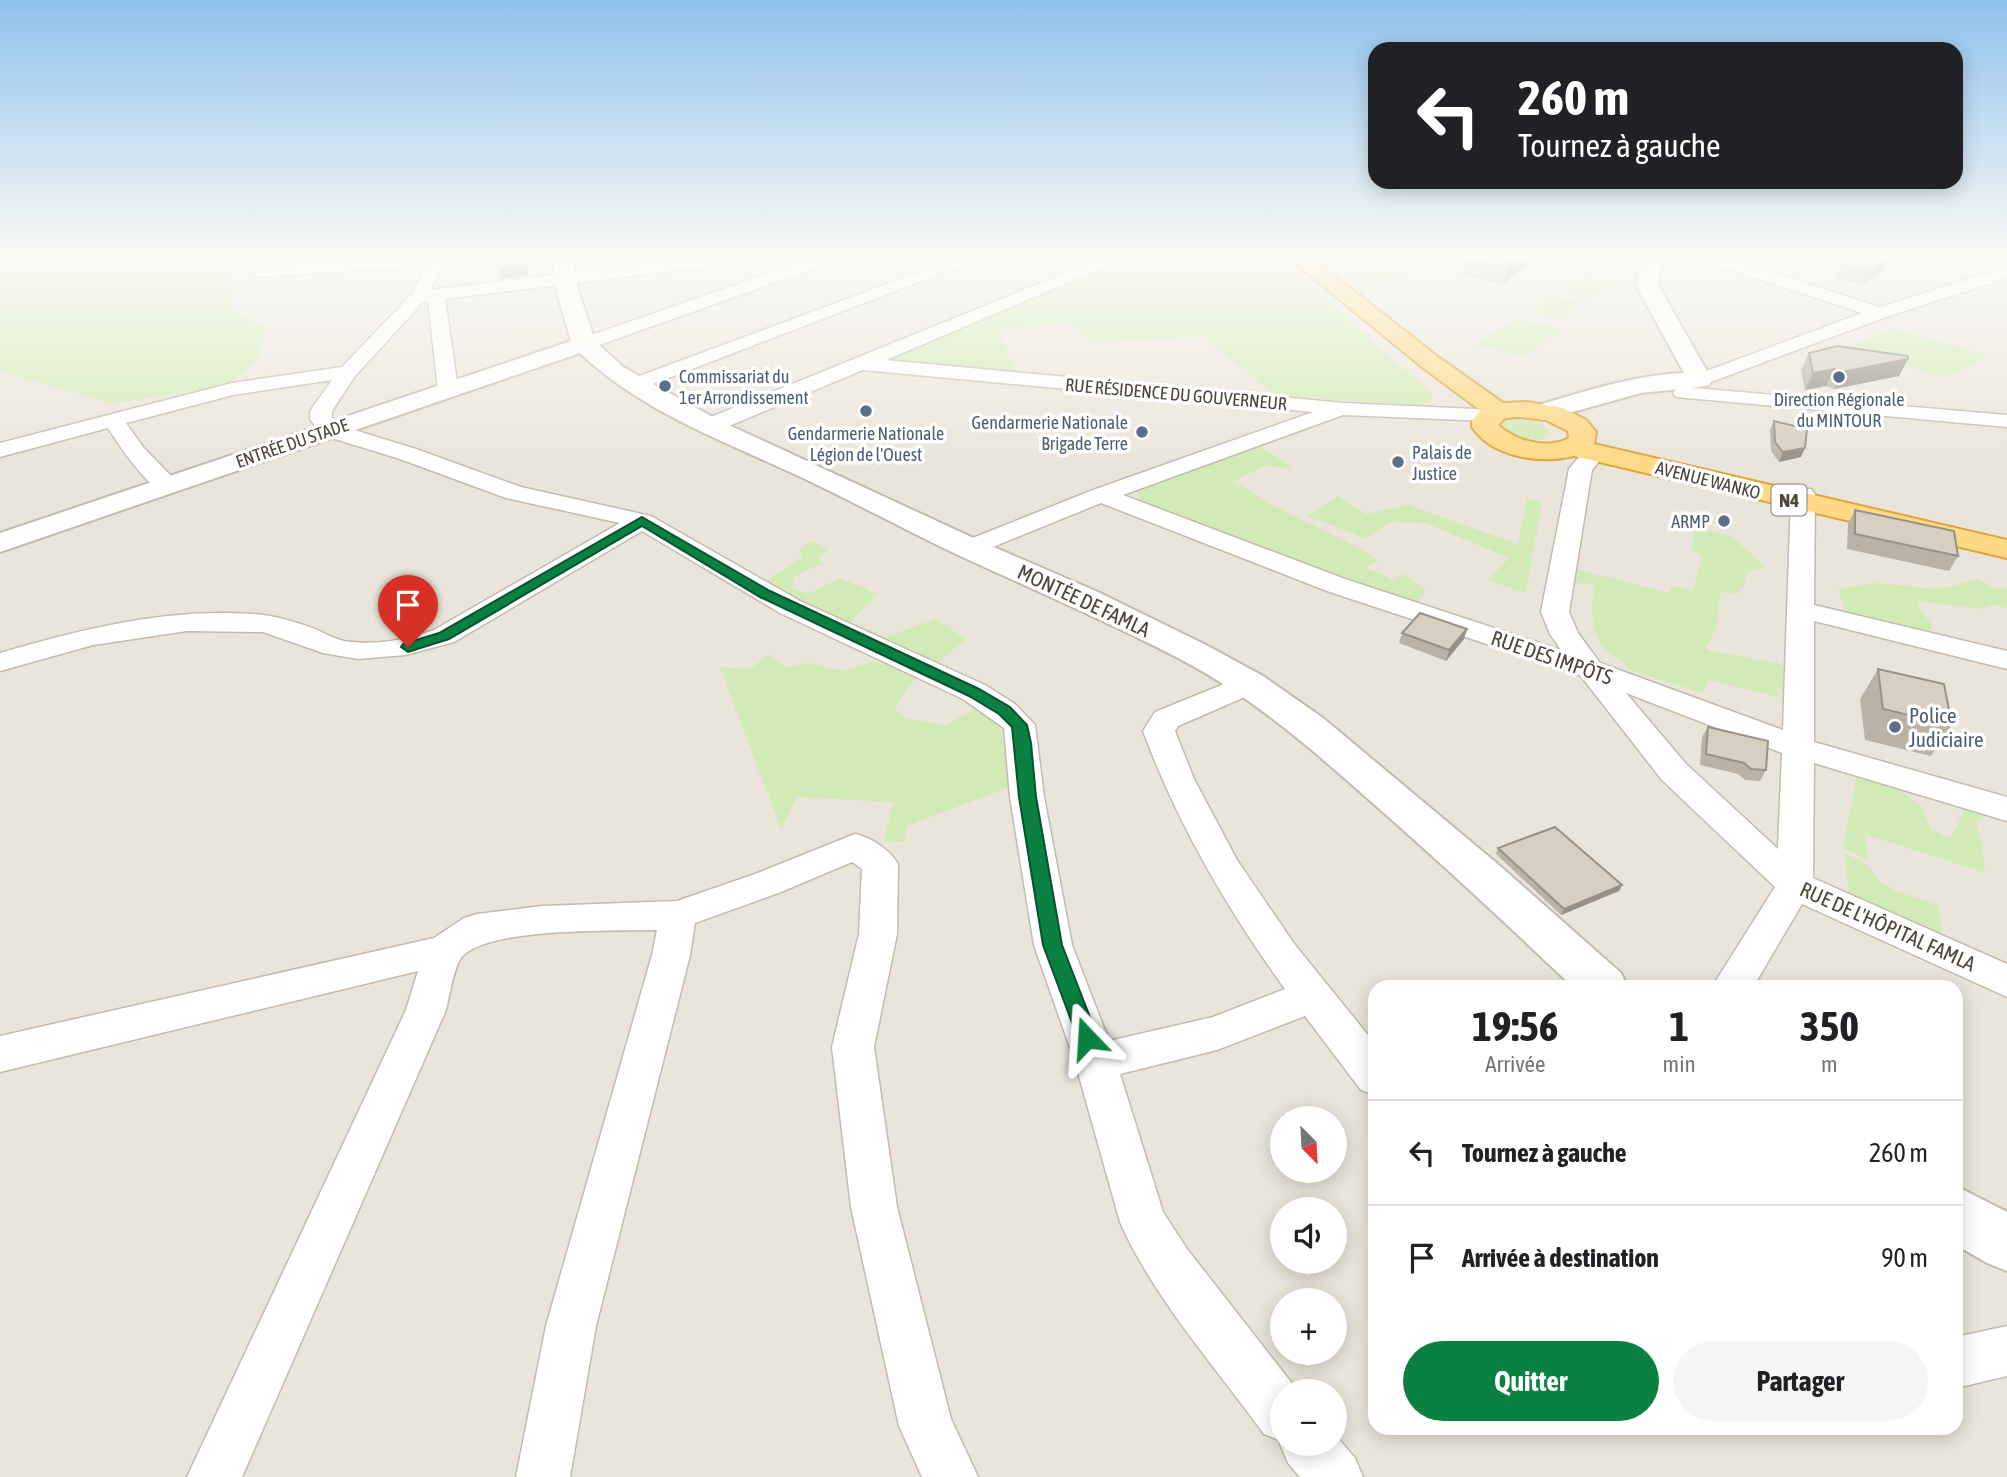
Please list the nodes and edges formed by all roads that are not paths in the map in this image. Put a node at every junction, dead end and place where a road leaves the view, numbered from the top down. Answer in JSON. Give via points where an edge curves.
{"nodes":[{"id":1,"x":395,"y":327,"type":"edge"},
{"id":2,"x":434,"y":327,"type":"edge"},
{"id":3,"x":579,"y":327,"type":"edge"},
{"id":4,"x":633,"y":327,"type":"edge"},
{"id":5,"x":788,"y":327,"type":"edge"},
{"id":6,"x":953,"y":327,"type":"edge"},
{"id":7,"x":1386,"y":327,"type":"edge"},
{"id":8,"x":1402,"y":327,"type":"edge"},
{"id":9,"x":1666,"y":327,"type":"edge"},
{"id":10,"x":1844,"y":327,"type":"edge"},
{"id":11,"x":584,"y":344,"type":"junction"},
{"id":12,"x":864,"y":364,"type":"junction"},
{"id":13,"x":348,"y":372,"type":"junction"},
{"id":14,"x":633,"y":385,"type":"junction"},
{"id":15,"x":1692,"y":386,"type":"junction"},
{"id":16,"x":447,"y":389,"type":"junction"},
{"id":17,"x":1345,"y":409,"type":"junction"},
{"id":18,"x":1513,"y":412,"type":"junction"},
{"id":19,"x":112,"y":419,"type":"junction"},
{"id":20,"x":2007,"y":421,"type":"edge"},
{"id":21,"x":709,"y":426,"type":"junction"},
{"id":22,"x":330,"y":430,"type":"junction"},
{"id":23,"x":1582,"y":442,"type":"junction"},
{"id":24,"x":0,"y":450,"type":"edge"},
{"id":25,"x":168,"y":485,"type":"junction"},
{"id":26,"x":1101,"y":495,"type":"junction"},
{"id":27,"x":1802,"y":498,"type":"junction"},
{"id":28,"x":642,"y":521,"type":"junction"},
{"id":29,"x":2007,"y":541,"type":"edge"},
{"id":30,"x":0,"y":543,"type":"edge"},
{"id":31,"x":969,"y":548,"type":"junction"},
{"id":32,"x":2007,"y":549,"type":"edge"},
{"id":33,"x":1802,"y":610,"type":"junction"},
{"id":34,"x":2007,"y":660,"type":"edge"},
{"id":35,"x":0,"y":662,"type":"edge"},
{"id":36,"x":1590,"y":669,"type":"junction"},
{"id":37,"x":1250,"y":684,"type":"junction"},
{"id":38,"x":1799,"y":748,"type":"junction"},
{"id":39,"x":2007,"y":809,"type":"edge"},
{"id":40,"x":1795,"y":885,"type":"junction"},
{"id":41,"x":678,"y":915,"type":"junction"},
{"id":42,"x":444,"y":950,"type":"junction"},
{"id":43,"x":1596,"y":980,"type":"edge"},
{"id":44,"x":1736,"y":980,"type":"edge"},
{"id":45,"x":2007,"y":981,"type":"edge"},
{"id":46,"x":1311,"y":996,"type":"junction"},
{"id":47,"x":0,"y":1054,"type":"edge"},
{"id":48,"x":1096,"y":1062,"type":"junction"},
{"id":49,"x":1368,"y":1067,"type":"edge"},
{"id":50,"x":1963,"y":1217,"type":"edge"},
{"id":51,"x":2007,"y":1243,"type":"edge"},
{"id":52,"x":2007,"y":1351,"type":"edge"},
{"id":53,"x":1963,"y":1361,"type":"edge"},
{"id":54,"x":1270,"y":1398,"type":"edge"},
{"id":55,"x":1318,"y":1456,"type":"edge"},
{"id":56,"x":214,"y":1477,"type":"edge"},
{"id":57,"x":543,"y":1477,"type":"edge"},
{"id":58,"x":951,"y":1477,"type":"edge"},
{"id":59,"x":1336,"y":1477,"type":"edge"}],
"edges":[{"from":1,"to":13,"type":"street"},
{"from":2,"to":16,"type":"street"},
{"from":3,"to":11,"type":"street"},
{"from":4,"to":11,"type":"street"},
{"from":5,"to":14,"type":"street"},
{"from":6,"to":12,"type":"street"},
{"from":7,"to":18,"type":"highway","via":[[1430,362]]},
{"from":8,"to":18,"type":"highway"},
{"from":9,"to":15,"type":"street"},
{"from":10,"to":15,"type":"street"},
{"from":11,"to":14,"type":"street","name":"MONTÉE DE FAMLA"},
{"from":11,"to":16,"type":"street","name":"ENTRÉE DU STADE"},
{"from":12,"to":17,"type":"street","name":"RUE RÉSIDENCE DU GOUVERNEUR"},
{"from":12,"to":21,"type":"street"},
{"from":13,"to":19,"type":"street","via":[[244,386]]},
{"from":13,"to":22,"type":"street","via":[[320,415]]},
{"from":14,"to":21,"type":"street","name":"MONTÉE DE FAMLA"},
{"from":15,"to":18,"type":"street","via":[[1669,379]]},
{"from":15,"to":20,"type":"street"},
{"from":15,"to":23,"type":"street"},
{"from":16,"to":22,"type":"street","name":"ENTRÉE DU STADE"},
{"from":17,"to":18,"type":"street","name":"RUE RÉSIDENCE DU GOUVERNEUR"},
{"from":17,"to":26,"type":"street"},
{"from":18,"to":23,"type":"highway","via":[[1565,418]]},
{"from":18,"to":23,"type":"highway","via":[[1485,420],[1485,427],[1507,442],[1545,450]]},
{"from":19,"to":24,"type":"street"},
{"from":19,"to":25,"type":"street","via":[[135,452]]},
{"from":21,"to":31,"type":"street","name":"MONTÉE DE FAMLA"},
{"from":22,"to":25,"type":"street","name":"ENTRÉE DU STADE"},
{"from":22,"to":28,"type":"street","via":[[513,493]]},
{"from":23,"to":27,"type":"highway","name":"AVENUE WANKO","number":"N4"},
{"from":23,"to":36,"type":"street","name":"RUE DE L'HÔPITAL FAMLA","via":[[1555,612],[1564,634]]},
{"from":25,"to":30,"type":"street","name":"ENTRÉE DU STADE"},
{"from":26,"to":31,"type":"street"},
{"from":26,"to":36,"type":"street","name":"RUE DES IMPÔTS","via":[[1336,586]]},
{"from":27,"to":29,"type":"highway","name":"AVENUE WANKO","number":"N4"},
{"from":27,"to":32,"type":"highway","name":"AVENUE WANKO","number":"N4"},
{"from":27,"to":33,"type":"street"},
{"from":28,"to":35,"type":"street","via":[[444,636],[408,647],[336,648],[275,624],[212,621],[130,627]]},
{"from":28,"to":48,"type":"street","via":[[765,594],[974,692],[1019,725],[1053,945]]},
{"from":31,"to":37,"type":"street","name":"MONTÉE DE FAMLA","via":[[1096,604]]},
{"from":33,"to":34,"type":"street"},
{"from":33,"to":38,"type":"street"},
{"from":36,"to":38,"type":"street","name":"RUE DES IMPÔTS"},
{"from":36,"to":40,"type":"street","name":"RUE DE L'HÔPITAL FAMLA","via":[[1674,772]]},
{"from":37,"to":43,"type":"street","name":"MONTÉE DE FAMLA","via":[[1310,727]]},
{"from":37,"to":46,"type":"street","via":[[1166,719],[1159,731],[1212,852]]},
{"from":38,"to":39,"type":"street","name":"RUE DES IMPÔTS"},
{"from":38,"to":40,"type":"street"},
{"from":40,"to":44,"type":"street"},
{"from":40,"to":45,"type":"street","name":"RUE DE L'HÔPITAL FAMLA"},
{"from":41,"to":42,"type":"street","via":[[542,920],[477,928]]},
{"from":41,"to":57,"type":"street","via":[[570,1326]]},
{"from":41,"to":58,"type":"street","via":[[855,846],[880,864],[878,934],[853,1047],[874,1207],[926,1426]]},
{"from":42,"to":47,"type":"street"},
{"from":42,"to":56,"type":"street","via":[[426,1010]]},
{"from":46,"to":48,"type":"street","via":[[1217,1033]]},
{"from":46,"to":49,"type":"street"},
{"from":48,"to":54,"type":"street","via":[[1143,1222],[1170,1266]]},
{"from":50,"to":51,"type":"street"},
{"from":52,"to":53,"type":"street"},
{"from":55,"to":59,"type":"street"}]}
